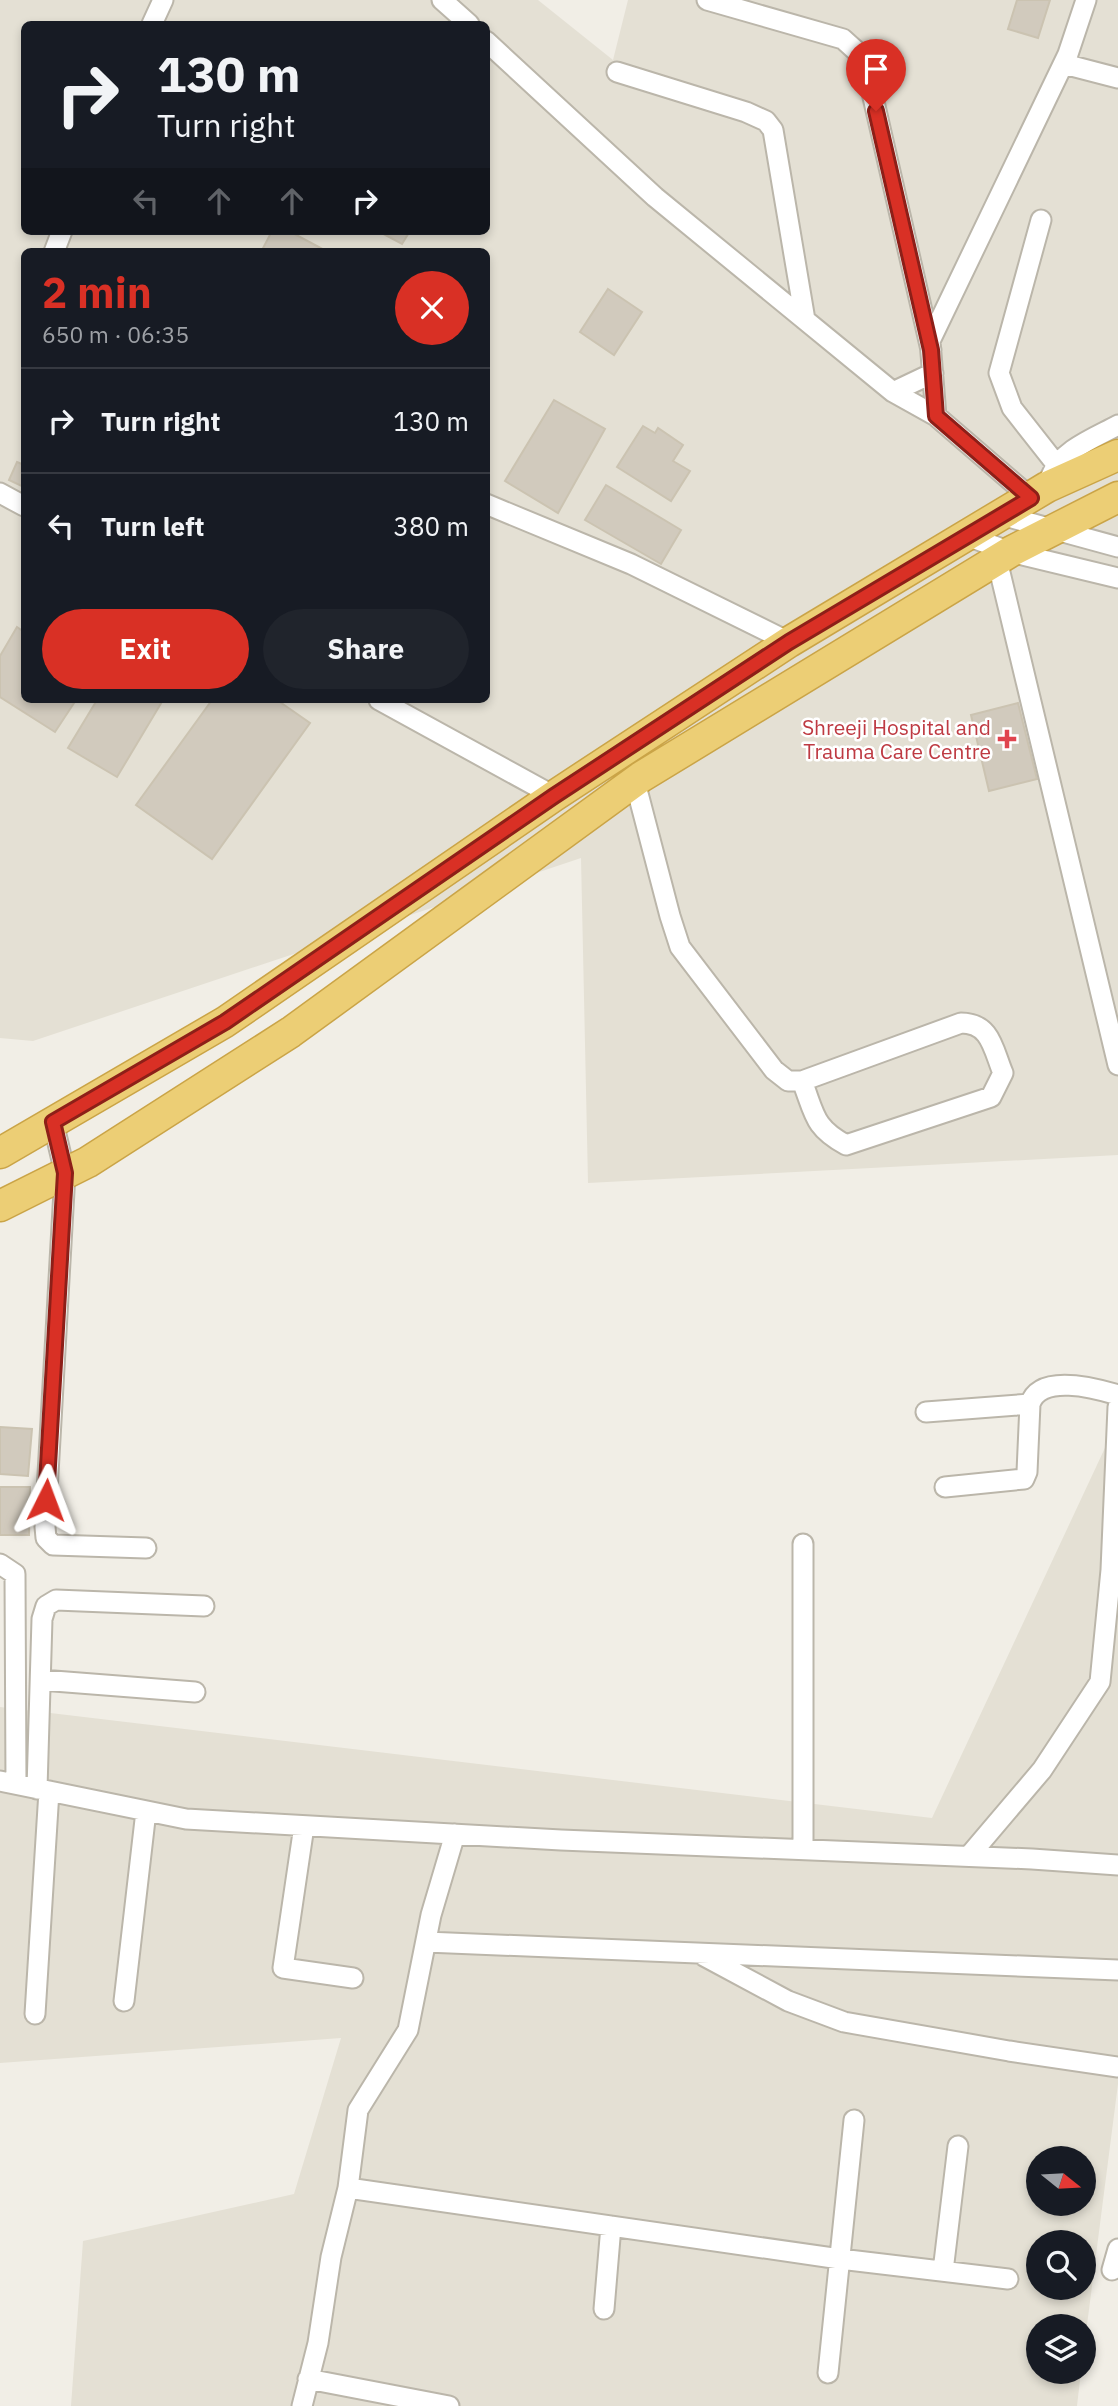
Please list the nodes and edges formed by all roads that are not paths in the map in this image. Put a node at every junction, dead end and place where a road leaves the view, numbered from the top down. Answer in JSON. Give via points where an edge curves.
{"nodes":[{"id":1,"x":163,"y":0,"type":"edge"},
{"id":2,"x":442,"y":0,"type":"edge"},
{"id":3,"x":706,"y":0,"type":"edge"},
{"id":4,"x":1086,"y":0,"type":"edge"},
{"id":5,"x":153,"y":21,"type":"edge"},
{"id":6,"x":466,"y":21,"type":"edge"},
{"id":7,"x":490,"y":45,"type":"edge"},
{"id":8,"x":1064,"y":64,"type":"junction"},
{"id":9,"x":617,"y":72,"type":"dead end"},
{"id":10,"x":1118,"y":78,"type":"edge"},
{"id":11,"x":1041,"y":220,"type":"dead end"},
{"id":12,"x":805,"y":320,"type":"junction"},
{"id":13,"x":931,"y":350,"type":"junction"},
{"id":14,"x":933,"y":373,"type":"junction"},
{"id":15,"x":893,"y":392,"type":"junction"},
{"id":16,"x":936,"y":416,"type":"junction"},
{"id":17,"x":1118,"y":425,"type":"edge"},
{"id":18,"x":1118,"y":456,"type":"edge"},
{"id":19,"x":1044,"y":483,"type":"junction"},
{"id":20,"x":0,"y":493,"type":"edge"},
{"id":21,"x":1118,"y":497,"type":"edge"},
{"id":22,"x":21,"y":504,"type":"edge"},
{"id":23,"x":490,"y":506,"type":"edge"},
{"id":24,"x":1001,"y":514,"type":"junction"},
{"id":25,"x":1055,"y":529,"type":"junction"},
{"id":26,"x":965,"y":535,"type":"junction"},
{"id":27,"x":1118,"y":547,"type":"edge"},
{"id":28,"x":1003,"y":556,"type":"junction"},
{"id":29,"x":1118,"y":578,"type":"edge"},
{"id":30,"x":789,"y":642,"type":"junction"},
{"id":31,"x":384,"y":703,"type":"edge"},
{"id":32,"x":635,"y":782,"type":"junction"},
{"id":33,"x":554,"y":796,"type":"junction"},
{"id":34,"x":1118,"y":1065,"type":"edge"},
{"id":35,"x":802,"y":1081,"type":"junction"},
{"id":36,"x":53,"y":1122,"type":"junction"},
{"id":37,"x":0,"y":1153,"type":"edge"},
{"id":38,"x":65,"y":1173,"type":"junction"},
{"id":39,"x":0,"y":1206,"type":"edge"},
{"id":40,"x":1118,"y":1395,"type":"edge"},
{"id":41,"x":1030,"y":1404,"type":"junction"},
{"id":42,"x":1118,"y":1407,"type":"edge"},
{"id":43,"x":926,"y":1412,"type":"dead end"},
{"id":44,"x":945,"y":1487,"type":"dead end"},
{"id":45,"x":803,"y":1544,"type":"dead end"},
{"id":46,"x":146,"y":1548,"type":"dead end"},
{"id":47,"x":0,"y":1564,"type":"edge"},
{"id":48,"x":1115,"y":1569,"type":"edge"},
{"id":49,"x":204,"y":1606,"type":"dead end"},
{"id":50,"x":41,"y":1679,"type":"junction"},
{"id":51,"x":195,"y":1692,"type":"dead end"},
{"id":52,"x":8,"y":1783,"type":"edge"},
{"id":53,"x":43,"y":1790,"type":"junction"},
{"id":54,"x":146,"y":1811,"type":"junction"},
{"id":55,"x":304,"y":1826,"type":"junction"},
{"id":56,"x":455,"y":1834,"type":"junction"},
{"id":57,"x":803,"y":1850,"type":"junction"},
{"id":58,"x":969,"y":1856,"type":"junction"},
{"id":59,"x":1118,"y":1865,"type":"edge"},
{"id":60,"x":426,"y":1942,"type":"junction"},
{"id":61,"x":698,"y":1954,"type":"junction"},
{"id":62,"x":1118,"y":1970,"type":"edge"},
{"id":63,"x":353,"y":1978,"type":"dead end"},
{"id":64,"x":124,"y":2001,"type":"dead end"},
{"id":65,"x":35,"y":2014,"type":"dead end"},
{"id":66,"x":1118,"y":2067,"type":"edge"},
{"id":67,"x":854,"y":2120,"type":"dead end"},
{"id":68,"x":958,"y":2146,"type":"dead end"},
{"id":69,"x":348,"y":2188,"type":"junction"},
{"id":70,"x":611,"y":2226,"type":"junction"},
{"id":71,"x":1118,"y":2249,"type":"edge"},
{"id":72,"x":840,"y":2259,"type":"junction"},
{"id":73,"x":1112,"y":2270,"type":"dead end"},
{"id":74,"x":943,"y":2271,"type":"junction"},
{"id":75,"x":1008,"y":2279,"type":"dead end"},
{"id":76,"x":604,"y":2309,"type":"dead end"},
{"id":77,"x":828,"y":2373,"type":"dead end"},
{"id":78,"x":308,"y":2379,"type":"junction"},
{"id":79,"x":302,"y":2406,"type":"edge"},
{"id":80,"x":449,"y":2406,"type":"edge"}],
"edges":[{"from":1,"to":5,"type":"street"},
{"from":2,"to":6,"type":"street"},
{"from":3,"to":13,"type":"street","via":[[843,40],[864,58]]},
{"from":4,"to":8,"type":"street"},
{"from":7,"to":12,"type":"street","via":[[655,197]]},
{"from":8,"to":10,"type":"street"},
{"from":8,"to":13,"type":"street","via":[[930,341]]},
{"from":9,"to":12,"type":"street","via":[[746,112],[766,121],[773,130]]},
{"from":11,"to":19,"type":"street","via":[[999,373]]},
{"from":12,"to":15,"type":"street"},
{"from":13,"to":14,"type":"street"},
{"from":14,"to":15,"type":"street"},
{"from":14,"to":16,"type":"street"},
{"from":15,"to":16,"type":"street"},
{"from":16,"to":19,"type":"street"},
{"from":17,"to":19,"type":"street","via":[[1075,449]]},
{"from":18,"to":19,"type":"highway"},
{"from":19,"to":24,"type":"highway"},
{"from":20,"to":22,"type":"street"},
{"from":21,"to":25,"type":"highway"},
{"from":23,"to":30,"type":"street","via":[[631,564]]},
{"from":24,"to":25,"type":"street"},
{"from":24,"to":26,"type":"highway"},
{"from":25,"to":27,"type":"street"},
{"from":25,"to":28,"type":"highway"},
{"from":26,"to":28,"type":"street"},
{"from":26,"to":30,"type":"highway"},
{"from":28,"to":29,"type":"street"},
{"from":28,"to":32,"type":"highway"},
{"from":28,"to":34,"type":"street"},
{"from":30,"to":33,"type":"highway"},
{"from":31,"to":33,"type":"street"},
{"from":32,"to":35,"type":"street","via":[[680,947],[774,1070],[789,1080]]},
{"from":32,"to":38,"type":"highway","via":[[291,1032]]},
{"from":33,"to":36,"type":"highway","via":[[225,1022]]},
{"from":35,"to":35,"type":"street","via":[[961,1023],[985,1029],[1003,1073],[991,1097],[846,1145],[820,1127]]},
{"from":36,"to":37,"type":"highway"},
{"from":36,"to":38,"type":"street"},
{"from":38,"to":39,"type":"highway"},
{"from":38,"to":46,"type":"street","via":[[46,1538],[53,1545]]},
{"from":40,"to":41,"type":"street","via":[[1066,1385],[1039,1390]]},
{"from":41,"to":43,"type":"street"},
{"from":41,"to":44,"type":"street","via":[[1024,1479]]},
{"from":42,"to":48,"type":"street"},
{"from":45,"to":57,"type":"street"},
{"from":47,"to":52,"type":"street","via":[[15,1574]]},
{"from":48,"to":58,"type":"street","via":[[1100,1682],[1042,1770]]},
{"from":49,"to":50,"type":"street","via":[[56,1600],[46,1606],[42,1619]]},
{"from":50,"to":51,"type":"street"},
{"from":50,"to":53,"type":"street"},
{"from":52,"to":53,"type":"street"},
{"from":53,"to":54,"type":"street"},
{"from":53,"to":65,"type":"street"},
{"from":54,"to":55,"type":"street","via":[[186,1819]]},
{"from":54,"to":64,"type":"street"},
{"from":55,"to":56,"type":"street"},
{"from":55,"to":63,"type":"street","via":[[283,1968]]},
{"from":56,"to":57,"type":"street"},
{"from":56,"to":60,"type":"street"},
{"from":57,"to":58,"type":"street"},
{"from":58,"to":59,"type":"street"},
{"from":60,"to":61,"type":"street"},
{"from":60,"to":69,"type":"street","via":[[408,2030],[358,2110]]},
{"from":61,"to":62,"type":"street"},
{"from":61,"to":66,"type":"street","via":[[788,2001],[845,2022]]},
{"from":67,"to":72,"type":"street"},
{"from":68,"to":74,"type":"street"},
{"from":69,"to":70,"type":"street"},
{"from":69,"to":78,"type":"street"},
{"from":70,"to":72,"type":"street"},
{"from":70,"to":76,"type":"street"},
{"from":71,"to":73,"type":"street"},
{"from":72,"to":74,"type":"street"},
{"from":72,"to":77,"type":"street"},
{"from":74,"to":75,"type":"street"},
{"from":78,"to":79,"type":"street"},
{"from":78,"to":80,"type":"street"}]}
